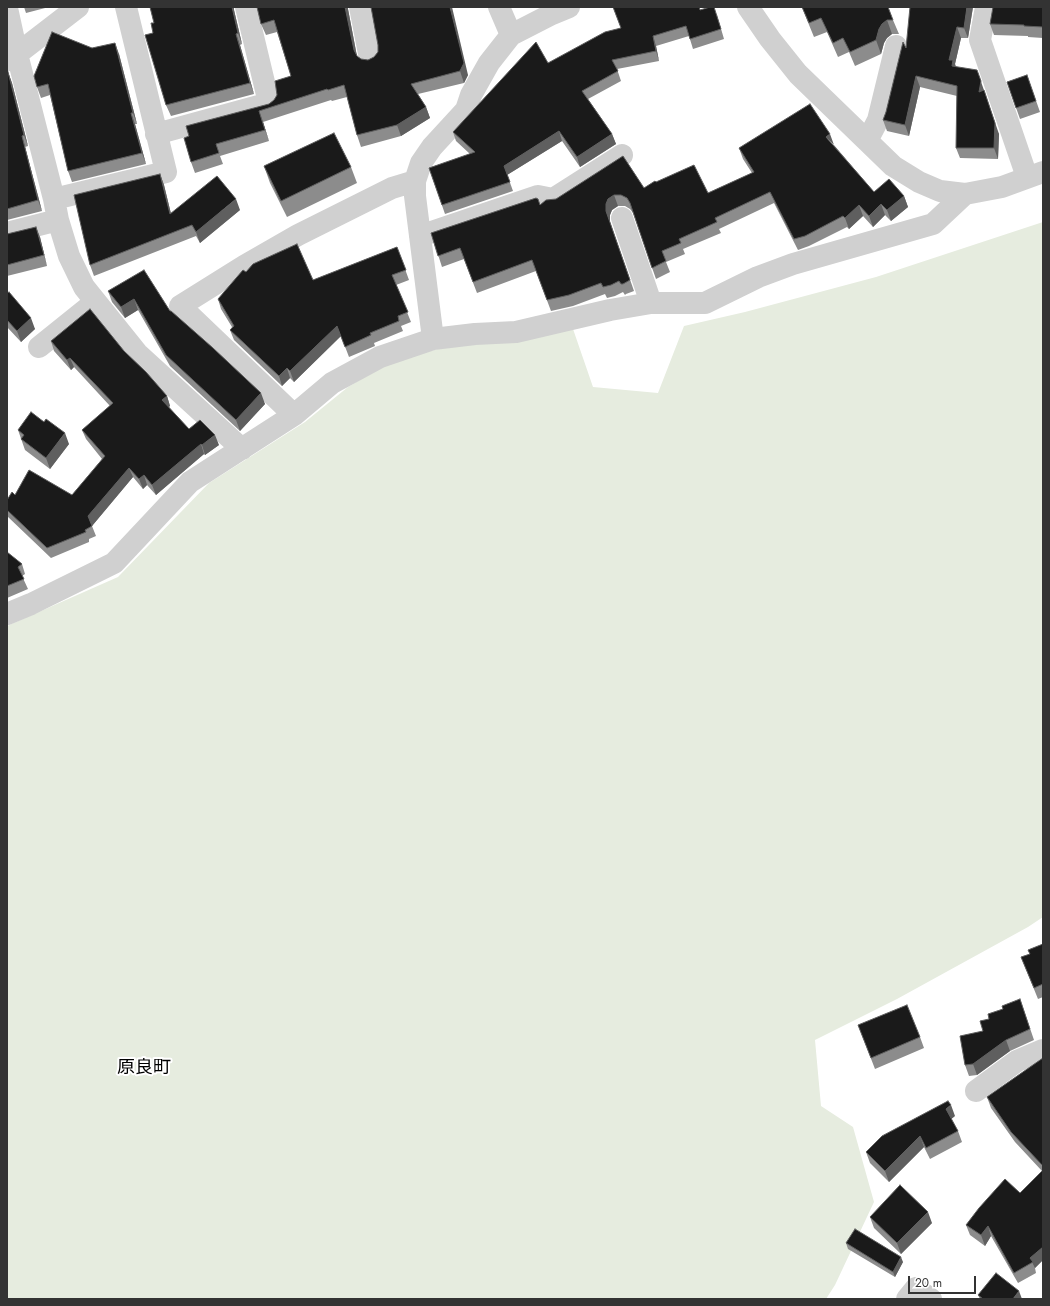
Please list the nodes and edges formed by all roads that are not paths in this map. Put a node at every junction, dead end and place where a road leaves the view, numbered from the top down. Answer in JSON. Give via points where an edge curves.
{"nodes":[{"id":1,"x":78,"y":7,"type":"edge"},
{"id":2,"x":126,"y":7,"type":"edge"},
{"id":3,"x":246,"y":7,"type":"edge"},
{"id":4,"x":360,"y":7,"type":"edge"},
{"id":5,"x":499,"y":7,"type":"edge"},
{"id":6,"x":569,"y":7,"type":"edge"},
{"id":7,"x":748,"y":7,"type":"edge"},
{"id":8,"x":986,"y":7,"type":"edge"},
{"id":9,"x":7,"y":8,"type":"edge"},
{"id":10,"x":511,"y":35,"type":"junction"},
{"id":11,"x":896,"y":46,"type":"dead end"},
{"id":12,"x":12,"y":57,"type":"edge"},
{"id":13,"x":370,"y":59,"type":"edge"},
{"id":14,"x":156,"y":134,"type":"junction"},
{"id":15,"x":867,"y":141,"type":"junction"},
{"id":16,"x":622,"y":155,"type":"edge"},
{"id":17,"x":1035,"y":175,"type":"edge"},
{"id":18,"x":415,"y":181,"type":"junction"},
{"id":19,"x":965,"y":194,"type":"junction"},
{"id":20,"x":54,"y":199,"type":"junction"},
{"id":21,"x":622,"y":218,"type":"dead end"},
{"id":22,"x":58,"y":220,"type":"junction"},
{"id":23,"x":7,"y":233,"type":"edge"},
{"id":24,"x":420,"y":236,"type":"junction"},
{"id":25,"x":95,"y":302,"type":"junction"},
{"id":26,"x":651,"y":303,"type":"junction"},
{"id":27,"x":433,"y":339,"type":"junction"},
{"id":28,"x":39,"y":347,"type":"dead end"},
{"id":29,"x":294,"y":415,"type":"junction"},
{"id":30,"x":242,"y":448,"type":"junction"},
{"id":31,"x":7,"y":614,"type":"edge"},
{"id":32,"x":1043,"y":1050,"type":"edge"},
{"id":33,"x":976,"y":1091,"type":"dead end"},
{"id":34,"x":907,"y":1299,"type":"edge"},
{"id":35,"x":931,"y":1299,"type":"edge"}],
"edges":[{"from":1,"to":12,"type":"street"},
{"from":2,"to":14,"type":"street"},
{"from":3,"to":14,"type":"street","via":[[269,104]]},
{"from":4,"to":13,"type":"street"},
{"from":5,"to":10,"type":"street"},
{"from":6,"to":10,"type":"street"},
{"from":7,"to":15,"type":"street","via":[[798,74]]},
{"from":8,"to":17,"type":"street","via":[[980,40]]},
{"from":9,"to":12,"type":"street"},
{"from":10,"to":18,"type":"street","via":[[489,62],[466,110],[421,163]]},
{"from":11,"to":15,"type":"street","via":[[878,120]]},
{"from":12,"to":20,"type":"street"},
{"from":14,"to":20,"type":"street","via":[[166,172]]},
{"from":15,"to":19,"type":"street","via":[[893,166],[919,182],[940,191]]},
{"from":16,"to":24,"type":"street","via":[[554,199],[538,196]]},
{"from":17,"to":19,"type":"street","via":[[1002,187]]},
{"from":18,"to":24,"type":"street"},
{"from":18,"to":29,"type":"street","via":[[392,188],[298,235],[180,306]]},
{"from":19,"to":26,"type":"street","via":[[933,224],[793,264],[705,302]]},
{"from":20,"to":22,"type":"street"},
{"from":21,"to":26,"type":"street"},
{"from":22,"to":23,"type":"street"},
{"from":22,"to":25,"type":"street","via":[[69,256],[84,287]]},
{"from":24,"to":27,"type":"street"},
{"from":25,"to":28,"type":"street"},
{"from":25,"to":30,"type":"street","via":[[137,353]]},
{"from":26,"to":27,"type":"street","via":[[516,332]]},
{"from":27,"to":29,"type":"street","via":[[380,357],[332,383]]},
{"from":29,"to":30,"type":"street"},
{"from":30,"to":31,"type":"street","via":[[190,482],[114,563]]},
{"from":32,"to":33,"type":"street","via":[[1017,1061]]},
{"from":34,"to":35,"type":"street","via":[[916,1288]]}]}
